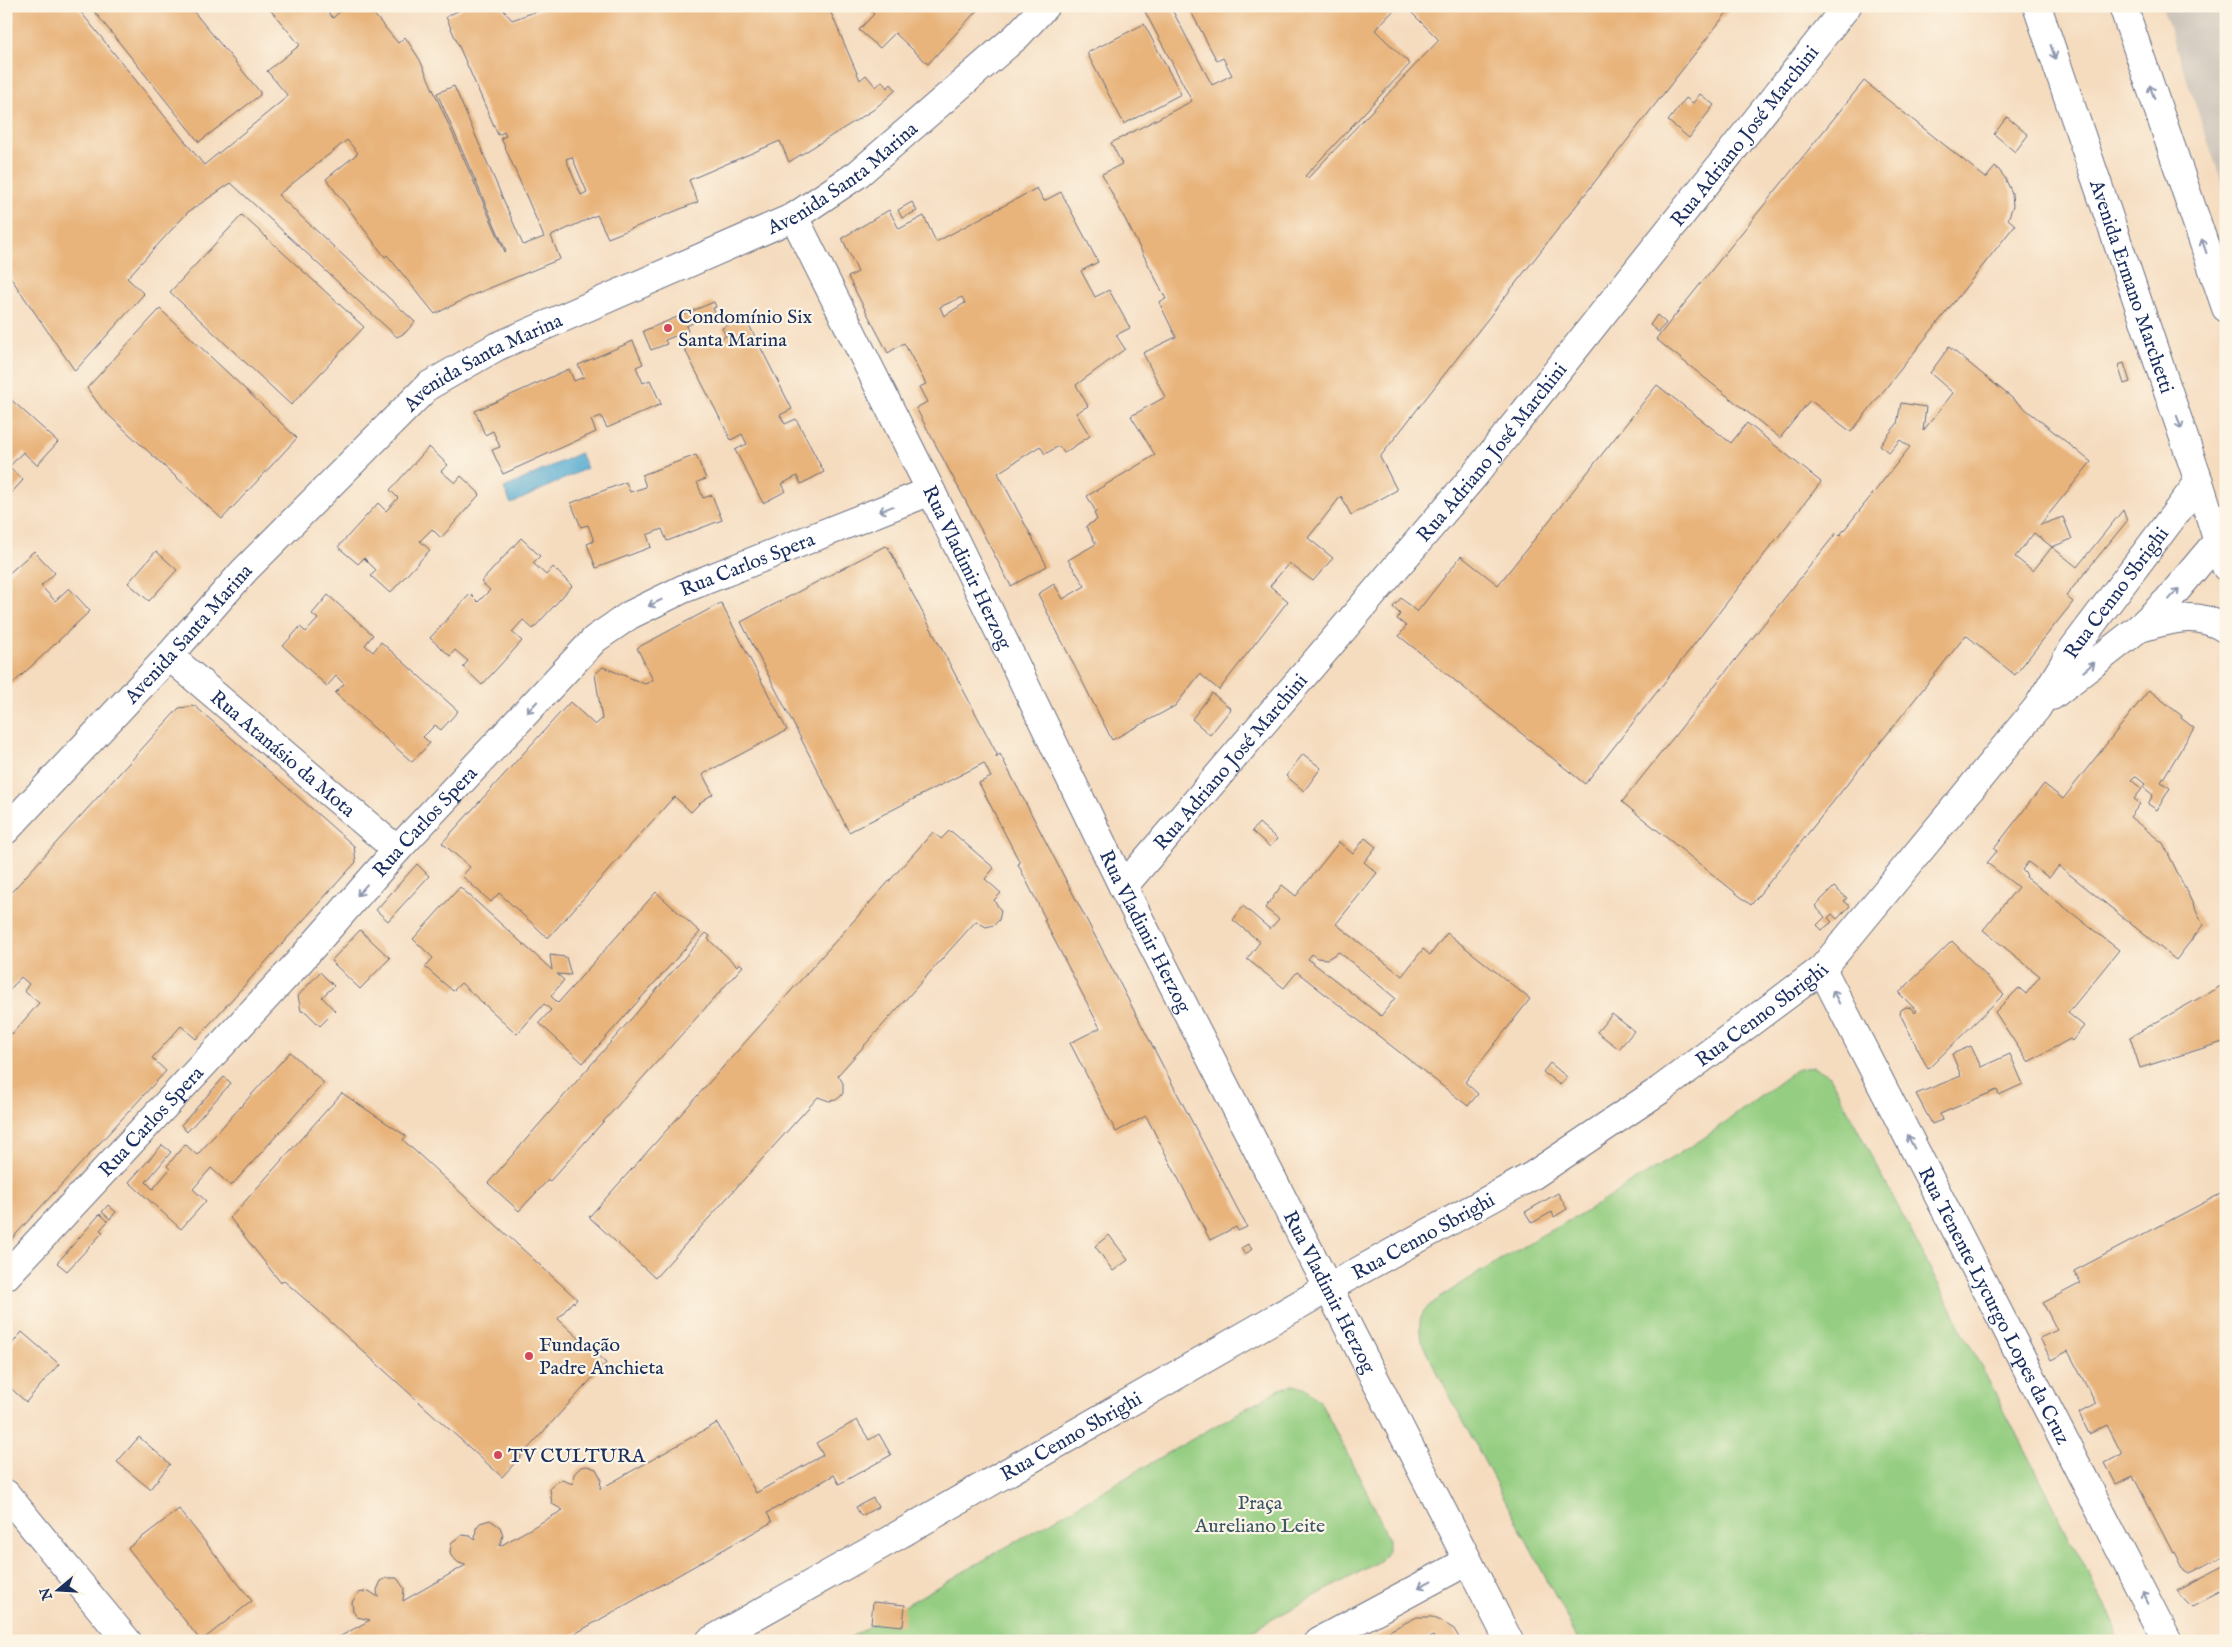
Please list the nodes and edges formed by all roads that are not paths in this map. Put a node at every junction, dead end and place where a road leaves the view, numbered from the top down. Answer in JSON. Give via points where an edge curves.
{"nodes":[{"id":1,"x":1046,"y":6,"type":"edge"},
{"id":2,"x":1847,"y":6,"type":"edge"},
{"id":3,"x":2037,"y":6,"type":"edge"},
{"id":4,"x":2123,"y":6,"type":"edge"},
{"id":5,"x":794,"y":217,"type":"junction"},
{"id":6,"x":2226,"y":308,"type":"edge"},
{"id":7,"x":2199,"y":482,"type":"junction"},
{"id":8,"x":931,"y":491,"type":"junction"},
{"id":9,"x":2221,"y":536,"type":"edge"},
{"id":10,"x":2226,"y":566,"type":"edge"},
{"id":11,"x":2139,"y":628,"type":"junction"},
{"id":12,"x":2226,"y":629,"type":"edge"},
{"id":13,"x":169,"y":656,"type":"junction"},
{"id":14,"x":2037,"y":708,"type":"junction"},
{"id":15,"x":6,"y":830,"type":"edge"},
{"id":16,"x":397,"y":850,"type":"junction"},
{"id":17,"x":1123,"y":887,"type":"junction"},
{"id":18,"x":1822,"y":969,"type":"junction"},
{"id":19,"x":6,"y":1276,"type":"edge"},
{"id":20,"x":1328,"y":1288,"type":"junction"},
{"id":21,"x":6,"y":1494,"type":"edge"},
{"id":22,"x":1468,"y":1561,"type":"junction"},
{"id":23,"x":127,"y":1641,"type":"edge"},
{"id":24,"x":710,"y":1641,"type":"edge"},
{"id":25,"x":1319,"y":1641,"type":"edge"},
{"id":26,"x":1509,"y":1641,"type":"edge"},
{"id":27,"x":2167,"y":1641,"type":"edge"}],
"edges":[{"from":1,"to":5,"type":"street","name":"Avenida Santa Marina","via":[[1017,36],[858,174]]},
{"from":2,"to":17,"type":"street","name":"Rua Adriano José Marchini","via":[[1473,477]]},
{"from":3,"to":7,"type":"street","name":"Avenida Ermano Marchetti","one_way":true},
{"from":6,"to":4,"type":"street","one_way":true},
{"from":5,"to":8,"type":"street","name":"Rua Vladimir Herzog"},
{"from":5,"to":13,"type":"street","name":"Avenida Santa Marina","via":[[496,348],[428,386],[244,571]]},
{"from":7,"to":9,"type":"street","name":"Avenida Ermano Marchetti"},
{"from":7,"to":14,"type":"street","name":"Rua Cenno Sbrighi","via":[[2073,649]]},
{"from":8,"to":16,"type":"street","name":"Rua Carlos Spera","one_way":true,"via":[[683,589],[630,615],[595,639]]},
{"from":8,"to":17,"type":"street","name":"Rua Vladimir Herzog"},
{"from":9,"to":10,"type":"street","name":"Avenida Ermano Marchetti"},
{"from":11,"to":9,"type":"street","name":"Rua Cenno Sbrighi","one_way":true,"via":[[2188,578]]},
{"from":11,"to":12,"type":"street","via":[[2185,617],[2202,618]]},
{"from":14,"to":11,"type":"street","name":"Rua Cenno Sbrighi","one_way":true},
{"from":13,"to":15,"type":"street","name":"Avenida Santa Marina"},
{"from":13,"to":16,"type":"street","name":"Rua Atanásio da Mota"},
{"from":14,"to":18,"type":"street","name":"Rua Cenno Sbrighi"},
{"from":16,"to":19,"type":"street","name":"Rua Carlos Spera","one_way":true,"via":[[298,962]]},
{"from":17,"to":20,"type":"street","name":"Rua Vladimir Herzog"},
{"from":18,"to":20,"type":"street","name":"Rua Cenno Sbrighi","via":[[1660,1090],[1532,1176]]},
{"from":27,"to":18,"type":"street","name":"Rua Tenente Lycurgo Lopes da Cruz","one_way":true},
{"from":20,"to":22,"type":"street","name":"Rua Vladimir Herzog"},
{"from":20,"to":24,"type":"street","name":"Rua Cenno Sbrighi"},
{"from":21,"to":23,"type":"street"},
{"from":22,"to":25,"type":"street","one_way":true},
{"from":22,"to":26,"type":"street","name":"Rua Vladimir Herzog"}]}
